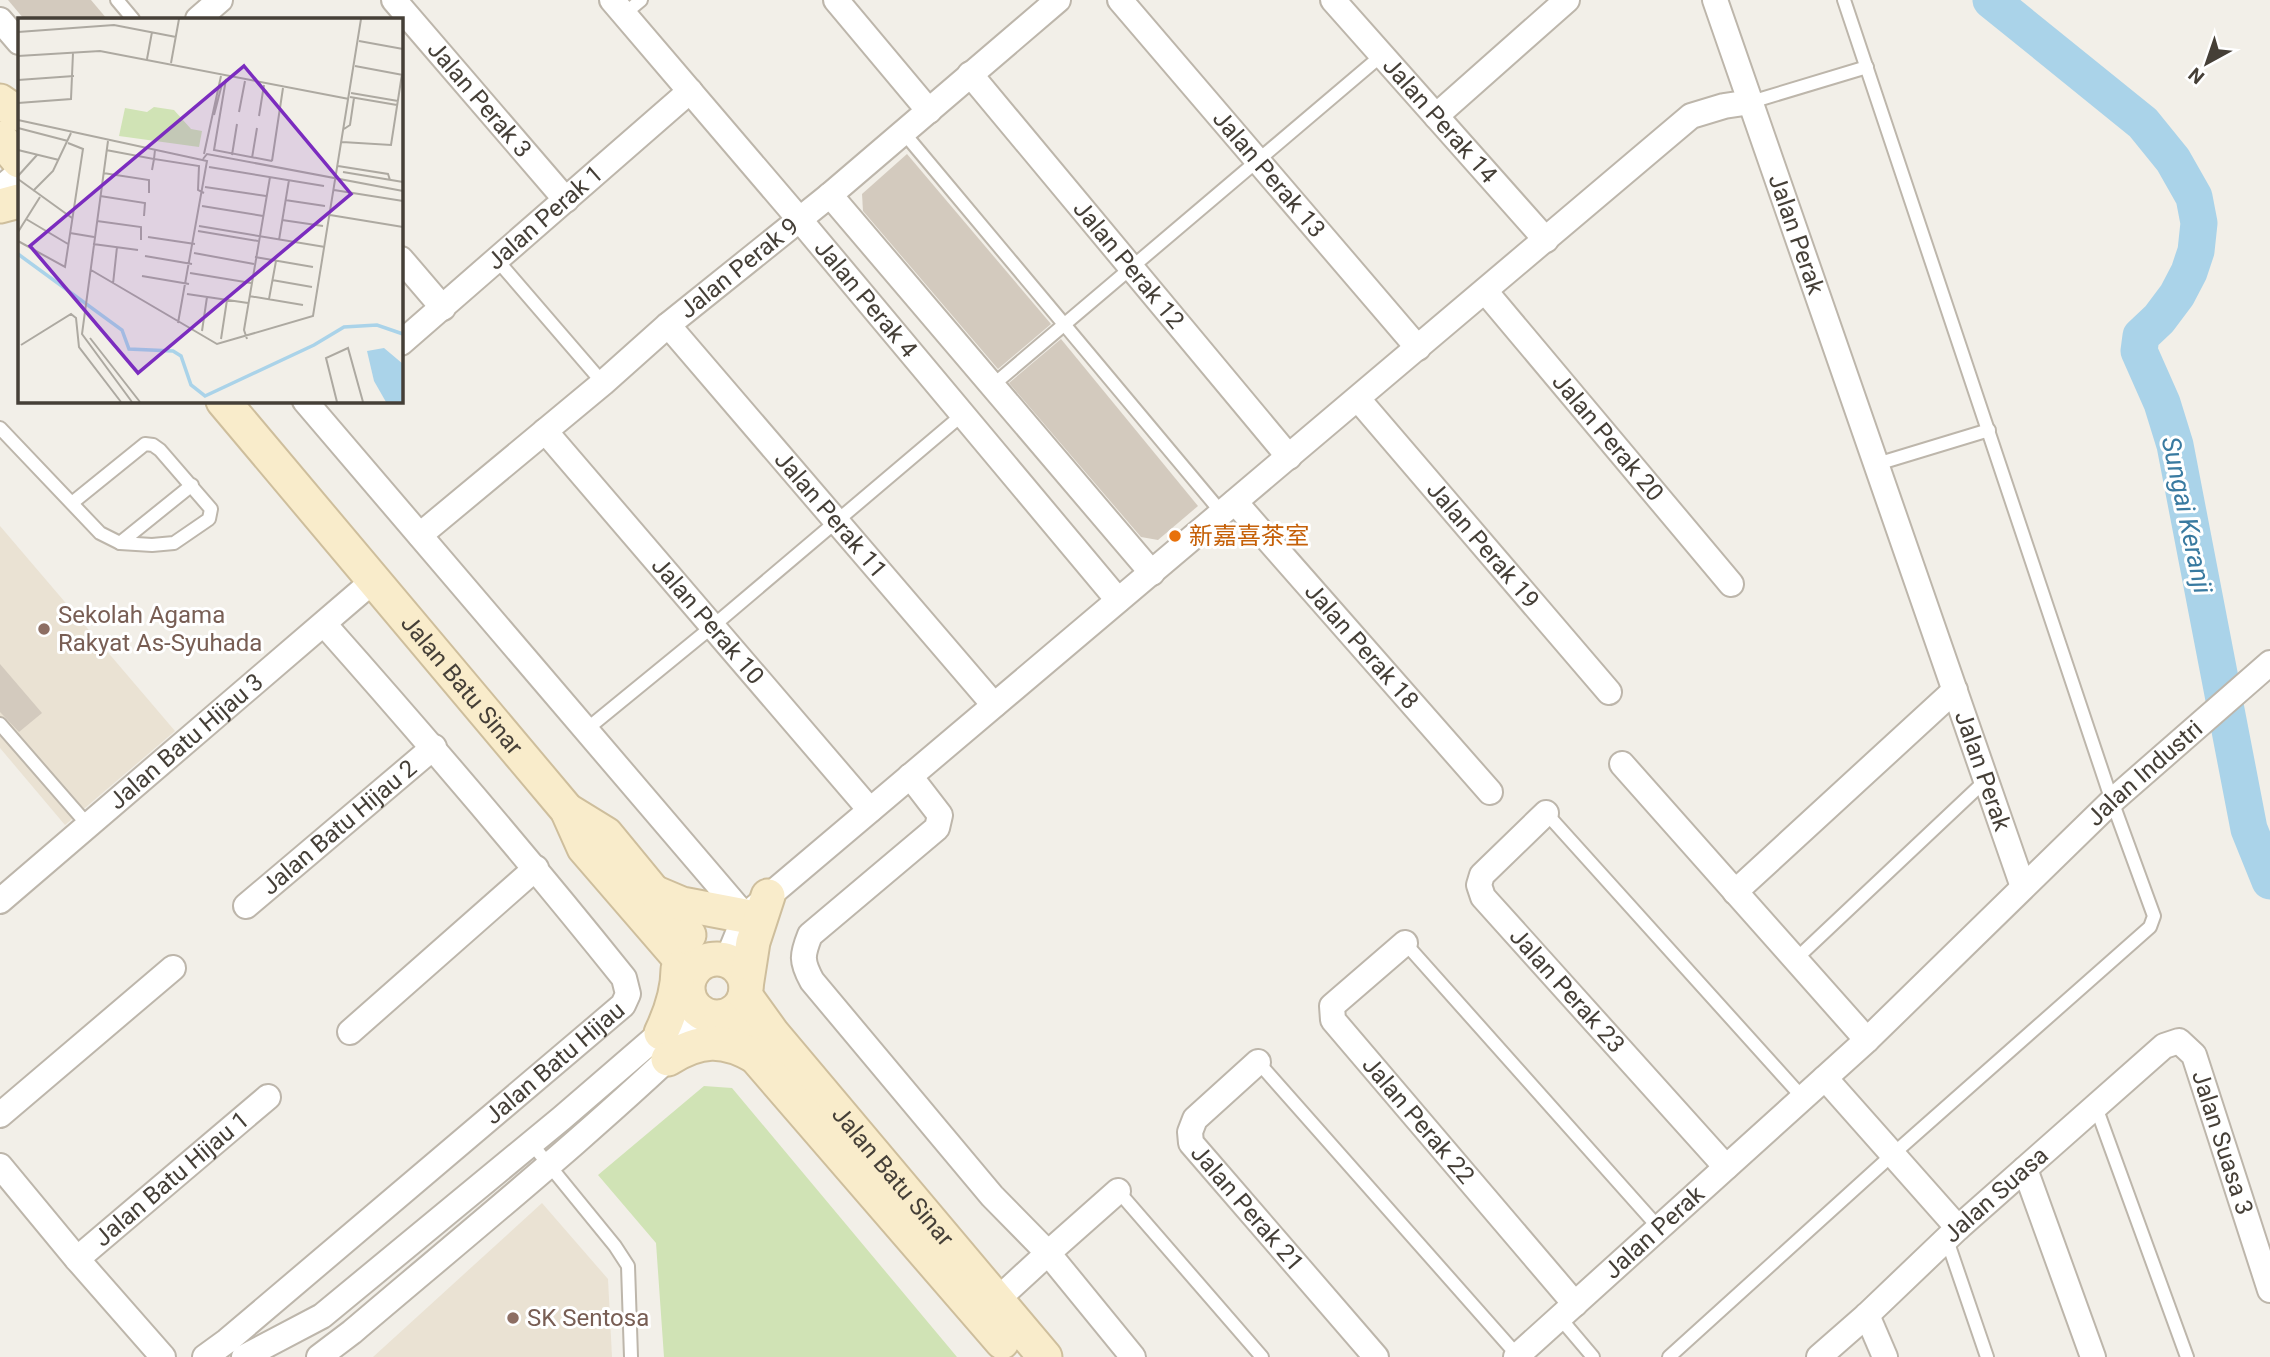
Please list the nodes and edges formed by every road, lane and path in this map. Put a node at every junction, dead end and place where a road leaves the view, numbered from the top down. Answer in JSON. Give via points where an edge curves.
{"nodes":[{"id":1,"x":117,"y":0,"type":"edge"},
{"id":2,"x":220,"y":0,"type":"edge"},
{"id":3,"x":394,"y":0,"type":"edge"},
{"id":4,"x":835,"y":0,"type":"edge"},
{"id":5,"x":1058,"y":0,"type":"edge"},
{"id":6,"x":1120,"y":0,"type":"edge"},
{"id":7,"x":1334,"y":0,"type":"edge"},
{"id":8,"x":1567,"y":0,"type":"edge"},
{"id":9,"x":1715,"y":0,"type":"edge"},
{"id":10,"x":1844,"y":0,"type":"edge"},
{"id":11,"x":625,"y":5,"type":"edge"},
{"id":12,"x":132,"y":18,"type":"edge"},
{"id":13,"x":199,"y":18,"type":"edge"},
{"id":14,"x":0,"y":20,"type":"edge"},
{"id":15,"x":18,"y":41,"type":"edge"},
{"id":16,"x":1382,"y":55,"type":"junction"},
{"id":17,"x":1867,"y":67,"type":"junction"},
{"id":18,"x":970,"y":74,"type":"junction"},
{"id":19,"x":690,"y":91,"type":"junction"},
{"id":20,"x":0,"y":101,"type":"edge"},
{"id":21,"x":1751,"y":102,"type":"junction"},
{"id":22,"x":929,"y":111,"type":"junction"},
{"id":23,"x":18,"y":113,"type":"edge"},
{"id":24,"x":1436,"y":116,"type":"junction"},
{"id":25,"x":904,"y":133,"type":"junction"},
{"id":26,"x":0,"y":138,"type":"edge"},
{"id":27,"x":18,"y":160,"type":"edge"},
{"id":28,"x":1259,"y":160,"type":"junction"},
{"id":29,"x":18,"y":174,"type":"edge"},
{"id":30,"x":0,"y":189,"type":"edge"},
{"id":31,"x":830,"y":195,"type":"junction"},
{"id":32,"x":566,"y":200,"type":"junction"},
{"id":33,"x":18,"y":201,"type":"edge"},
{"id":34,"x":0,"y":206,"type":"edge"},
{"id":35,"x":800,"y":220,"type":"junction"},
{"id":36,"x":1546,"y":240,"type":"junction"},
{"id":37,"x":402,"y":260,"type":"edge"},
{"id":38,"x":497,"y":260,"type":"junction"},
{"id":39,"x":1132,"y":267,"type":"junction"},
{"id":40,"x":1485,"y":291,"type":"junction"},
{"id":41,"x":443,"y":308,"type":"junction"},
{"id":42,"x":1064,"y":324,"type":"junction"},
{"id":43,"x":668,"y":325,"type":"junction"},
{"id":44,"x":402,"y":342,"type":"edge"},
{"id":45,"x":1418,"y":348,"type":"junction"},
{"id":46,"x":603,"y":383,"type":"junction"},
{"id":47,"x":993,"y":385,"type":"junction"},
{"id":48,"x":1358,"y":399,"type":"junction"},
{"id":49,"x":224,"y":402,"type":"edge"},
{"id":50,"x":317,"y":405,"type":"edge"},
{"id":51,"x":962,"y":415,"type":"junction"},
{"id":52,"x":0,"y":428,"type":"edge"},
{"id":53,"x":1989,"y":430,"type":"junction"},
{"id":54,"x":545,"y":431,"type":"junction"},
{"id":55,"x":1289,"y":457,"type":"junction"},
{"id":56,"x":1877,"y":464,"type":"junction"},
{"id":57,"x":192,"y":485,"type":"junction"},
{"id":58,"x":72,"y":503,"type":"junction"},
{"id":59,"x":1229,"y":507,"type":"junction"},
{"id":60,"x":835,"y":521,"type":"junction"},
{"id":61,"x":420,"y":535,"type":"junction"},
{"id":62,"x":120,"y":543,"type":"junction"},
{"id":63,"x":1152,"y":573,"type":"junction"},
{"id":64,"x":373,"y":581,"type":"junction"},
{"id":65,"x":1731,"y":584,"type":"dead end"},
{"id":66,"x":1118,"y":600,"type":"junction"},
{"id":67,"x":324,"y":624,"type":"junction"},
{"id":68,"x":713,"y":626,"type":"junction"},
{"id":69,"x":2267,"y":666,"type":"edge"},
{"id":70,"x":1955,"y":690,"type":"junction"},
{"id":71,"x":1609,"y":692,"type":"dead end"},
{"id":72,"x":994,"y":705,"type":"junction"},
{"id":73,"x":0,"y":724,"type":"edge"},
{"id":74,"x":587,"y":729,"type":"junction"},
{"id":75,"x":434,"y":747,"type":"junction"},
{"id":76,"x":1622,"y":764,"type":"dead end"},
{"id":77,"x":910,"y":776,"type":"junction"},
{"id":78,"x":1986,"y":779,"type":"junction"},
{"id":79,"x":1490,"y":792,"type":"dead end"},
{"id":80,"x":2112,"y":801,"type":"junction"},
{"id":81,"x":567,"y":810,"type":"junction"},
{"id":82,"x":870,"y":810,"type":"junction"},
{"id":83,"x":1546,"y":813,"type":"joint"},
{"id":84,"x":88,"y":824,"type":"junction"},
{"id":85,"x":536,"y":868,"type":"junction"},
{"id":86,"x":2024,"y":887,"type":"junction"},
{"id":87,"x":653,"y":892,"type":"junction"},
{"id":88,"x":1735,"y":892,"type":"junction"},
{"id":89,"x":0,"y":901,"type":"edge"},
{"id":90,"x":246,"y":906,"type":"dead end"},
{"id":91,"x":756,"y":906,"type":"junction"},
{"id":92,"x":1405,"y":943,"type":"joint"},
{"id":93,"x":1796,"y":959,"type":"junction"},
{"id":94,"x":173,"y":968,"type":"dead end"},
{"id":95,"x":704,"y":983,"type":"junction"},
{"id":96,"x":746,"y":991,"type":"junction"},
{"id":97,"x":350,"y":1032,"type":"dead end"},
{"id":98,"x":1867,"y":1040,"type":"junction"},
{"id":99,"x":2179,"y":1041,"type":"joint"},
{"id":100,"x":665,"y":1046,"type":"junction"},
{"id":101,"x":759,"y":1058,"type":"junction"},
{"id":102,"x":1258,"y":1062,"type":"joint"},
{"id":103,"x":1825,"y":1078,"type":"junction"},
{"id":104,"x":268,"y":1097,"type":"dead end"},
{"id":105,"x":1802,"y":1098,"type":"junction"},
{"id":106,"x":2095,"y":1107,"type":"junction"},
{"id":107,"x":0,"y":1115,"type":"edge"},
{"id":108,"x":531,"y":1143,"type":"junction"},
{"id":109,"x":1892,"y":1155,"type":"junction"},
{"id":110,"x":548,"y":1164,"type":"junction"},
{"id":111,"x":0,"y":1166,"type":"edge"},
{"id":112,"x":1726,"y":1167,"type":"junction"},
{"id":113,"x":2025,"y":1169,"type":"junction"},
{"id":114,"x":1118,"y":1191,"type":"joint"},
{"id":115,"x":1659,"y":1228,"type":"junction"},
{"id":116,"x":1953,"y":1234,"type":"junction"},
{"id":117,"x":1048,"y":1253,"type":"junction"},
{"id":118,"x":77,"y":1259,"type":"junction"},
{"id":119,"x":2270,"y":1290,"type":"edge"},
{"id":120,"x":997,"y":1300,"type":"junction"},
{"id":121,"x":1567,"y":1311,"type":"junction"},
{"id":122,"x":1867,"y":1315,"type":"junction"},
{"id":123,"x":1517,"y":1356,"type":"edge"},
{"id":124,"x":163,"y":1357,"type":"edge"},
{"id":125,"x":205,"y":1357,"type":"edge"},
{"id":126,"x":244,"y":1357,"type":"edge"},
{"id":127,"x":319,"y":1357,"type":"edge"},
{"id":128,"x":631,"y":1357,"type":"edge"},
{"id":129,"x":1015,"y":1357,"type":"edge"},
{"id":130,"x":1045,"y":1357,"type":"edge"},
{"id":131,"x":1133,"y":1357,"type":"edge"},
{"id":132,"x":1262,"y":1357,"type":"edge"},
{"id":133,"x":1376,"y":1357,"type":"edge"},
{"id":134,"x":1593,"y":1357,"type":"edge"},
{"id":135,"x":1669,"y":1357,"type":"edge"},
{"id":136,"x":1819,"y":1357,"type":"edge"},
{"id":137,"x":1885,"y":1357,"type":"edge"},
{"id":138,"x":1987,"y":1357,"type":"edge"},
{"id":139,"x":2092,"y":1357,"type":"edge"},
{"id":140,"x":2187,"y":1357,"type":"edge"}],
"edges":[{"from":1,"to":12,"type":"lane"},
{"from":2,"to":13,"type":"street"},
{"from":3,"to":32,"type":"street","name":"Jalan Perak 3"},
{"from":4,"to":22,"type":"street"},
{"from":5,"to":18,"type":"street","name":"Jalan Perak 9"},
{"from":6,"to":28,"type":"street","name":"Jalan Perak 13"},
{"from":7,"to":16,"type":"street","name":"Jalan Perak 14"},
{"from":8,"to":24,"type":"street"},
{"from":9,"to":21,"type":"street","name":"Jalan Perak"},
{"from":10,"to":17,"type":"lane"},
{"from":11,"to":19,"type":"street","name":"Jalan Perak 4"},
{"from":14,"to":15,"type":"street"},
{"from":16,"to":24,"type":"street","name":"Jalan Perak 14"},
{"from":16,"to":28,"type":"lane"},
{"from":17,"to":21,"type":"lane"},
{"from":17,"to":53,"type":"lane"},
{"from":18,"to":22,"type":"street","name":"Jalan Perak 9"},
{"from":18,"to":39,"type":"street","name":"Jalan Perak 12"},
{"from":19,"to":32,"type":"street","name":"Jalan Perak 1"},
{"from":19,"to":35,"type":"street","name":"Jalan Perak 4"},
{"from":20,"to":23,"type":"street"},
{"from":21,"to":36,"type":"street","via":[[1691,116]]},
{"from":21,"to":56,"type":"street","name":"Jalan Perak"},
{"from":22,"to":25,"type":"street","name":"Jalan Perak 9"},
{"from":24,"to":36,"type":"street","name":"Jalan Perak 14"},
{"from":25,"to":31,"type":"street","name":"Jalan Perak 9"},
{"from":25,"to":42,"type":"lane"},
{"from":26,"to":27,"type":"street"},
{"from":28,"to":39,"type":"lane"},
{"from":28,"to":45,"type":"street","name":"Jalan Perak 13"},
{"from":29,"to":30,"type":"street"},
{"from":31,"to":35,"type":"street","name":"Jalan Perak 9"},
{"from":31,"to":47,"type":"street","name":"Jalan Perak 4"},
{"from":32,"to":38,"type":"street","name":"Jalan Perak 1"},
{"from":33,"to":34,"type":"street"},
{"from":35,"to":43,"type":"street","name":"Jalan Perak 9"},
{"from":35,"to":51,"type":"street","name":"Jalan Perak 4"},
{"from":36,"to":40,"type":"street"},
{"from":37,"to":41,"type":"street"},
{"from":38,"to":41,"type":"street","name":"Jalan Perak 1"},
{"from":38,"to":46,"type":"lane"},
{"from":39,"to":42,"type":"lane"},
{"from":39,"to":55,"type":"street","name":"Jalan Perak 12"},
{"from":40,"to":45,"type":"street"},
{"from":40,"to":65,"type":"street","name":"Jalan Perak 20"},
{"from":41,"to":44,"type":"street","name":"Jalan Perak 1"},
{"from":42,"to":47,"type":"lane"},
{"from":42,"to":59,"type":"lane"},
{"from":43,"to":46,"type":"street","name":"Jalan Perak 9"},
{"from":43,"to":60,"type":"street","name":"Jalan Perak 11"},
{"from":45,"to":48,"type":"street"},
{"from":46,"to":54,"type":"street","name":"Jalan Perak 9"},
{"from":47,"to":63,"type":"street","name":"Jalan Perak 4"},
{"from":48,"to":55,"type":"street"},
{"from":48,"to":71,"type":"street","name":"Jalan Perak 19"},
{"from":49,"to":64,"type":"street","name":"Jalan Batu Sinar"},
{"from":50,"to":61,"type":"street"},
{"from":51,"to":60,"type":"lane"},
{"from":51,"to":66,"type":"street","name":"Jalan Perak 4"},
{"from":52,"to":58,"type":"lane"},
{"from":53,"to":56,"type":"lane"},
{"from":53,"to":80,"type":"lane"},
{"from":54,"to":61,"type":"street","name":"Jalan Perak 9"},
{"from":54,"to":68,"type":"street","name":"Jalan Perak 10"},
{"from":55,"to":59,"type":"street"},
{"from":56,"to":70,"type":"street","name":"Jalan Perak"},
{"from":57,"to":58,"type":"lane","via":[[160,450],[145,444]]},
{"from":57,"to":62,"type":"lane"},
{"from":57,"to":62,"type":"lane","via":[[211,509],[209,519],[174,543]]},
{"from":58,"to":62,"type":"lane","via":[[100,533]]},
{"from":59,"to":63,"type":"street"},
{"from":59,"to":79,"type":"street","name":"Jalan Perak 18"},
{"from":60,"to":68,"type":"lane"},
{"from":60,"to":72,"type":"street","name":"Jalan Perak 11"},
{"from":61,"to":74,"type":"street"},
{"from":63,"to":66,"type":"street"},
{"from":64,"to":67,"type":"street","name":"Jalan Batu Hijau 3"},
{"from":64,"to":81,"type":"street","name":"Jalan Batu Sinar"},
{"from":66,"to":72,"type":"street"},
{"from":67,"to":75,"type":"street","name":"Jalan Batu Hijau"},
{"from":67,"to":84,"type":"street","name":"Jalan Batu Hijau 3"},
{"from":68,"to":74,"type":"lane"},
{"from":68,"to":82,"type":"street","name":"Jalan Perak 10"},
{"from":69,"to":80,"type":"street","name":"Jalan Industri"},
{"from":70,"to":78,"type":"street","name":"Jalan Perak"},
{"from":70,"to":88,"type":"street"},
{"from":72,"to":77,"type":"street"},
{"from":73,"to":84,"type":"lane"},
{"from":74,"to":91,"type":"street"},
{"from":75,"to":85,"type":"street","name":"Jalan Batu Hijau"},
{"from":75,"to":90,"type":"street","name":"Jalan Batu Hijau 2"},
{"from":76,"to":88,"type":"street"},
{"from":77,"to":82,"type":"street"},
{"from":77,"to":117,"type":"street","via":[[940,815],[937,828],[810,934],[803,953],[805,967],[992,1196]]},
{"from":78,"to":86,"type":"street","name":"Jalan Perak"},
{"from":78,"to":93,"type":"lane"},
{"from":80,"to":86,"type":"street","name":"Jalan Industri"},
{"from":80,"to":109,"type":"lane","via":[[2154,916],[2150,927]]},
{"from":81,"to":87,"type":"street","via":[[606,834]]},
{"from":81,"to":95,"type":"street","name":"Jalan Batu Sinar","via":[[584,848]]},
{"from":82,"to":91,"type":"street"},
{"from":83,"to":105,"type":"lane"},
{"from":83,"to":112,"type":"street","name":"Jalan Perak 23","via":[[1482,875],[1483,897]]},
{"from":84,"to":89,"type":"street","name":"Jalan Batu Hijau 3"},
{"from":85,"to":97,"type":"street"},
{"from":85,"to":125,"type":"street","name":"Jalan Batu Hijau","via":[[624,978],[628,994],[623,1005]]},
{"from":86,"to":98,"type":"street","name":"Jalan Perak"},
{"from":87,"to":91,"type":"street","via":[[682,904]]},
{"from":87,"to":95,"type":"street"},
{"from":88,"to":93,"type":"street"},
{"from":91,"to":95,"type":"street"},
{"from":91,"to":96,"type":"street"},
{"from":92,"to":115,"type":"lane"},
{"from":92,"to":121,"type":"street","name":"Jalan Perak 22","via":[[1332,1006],[1333,1020]]},
{"from":93,"to":98,"type":"street"},
{"from":94,"to":107,"type":"street"},
{"from":95,"to":96,"type":"street","name":"Jalan Batu Sinar","via":[[740,971]]},
{"from":95,"to":100,"type":"street","name":"Jalan Batu Hijau"},
{"from":95,"to":100,"type":"street","via":[[678,968]]},
{"from":95,"to":101,"type":"street","name":"Jalan Batu Sinar"},
{"from":96,"to":120,"type":"street","name":"Jalan Batu Sinar","via":[[773,1034]]},
{"from":98,"to":103,"type":"street","name":"Jalan Perak"},
{"from":99,"to":106,"type":"street","name":"Jalan Suasa","via":[[2164,1046]]},
{"from":99,"to":119,"type":"street","name":"Jalan Suasa 3","via":[[2194,1055]]},
{"from":100,"to":101,"type":"street","via":[[712,1043]]},
{"from":100,"to":108,"type":"street","name":"Jalan Batu Hijau"},
{"from":100,"to":110,"type":"street","name":"Jalan Batu Hijau"},
{"from":101,"to":129,"type":"street","name":"Jalan Batu Sinar"},
{"from":102,"to":123,"type":"lane"},
{"from":102,"to":133,"type":"street","name":"Jalan Perak 21","via":[[1195,1119],[1191,1143]]},
{"from":103,"to":105,"type":"street","name":"Jalan Perak"},
{"from":103,"to":109,"type":"street"},
{"from":104,"to":118,"type":"street","name":"Jalan Batu Hijau 1"},
{"from":105,"to":112,"type":"street","name":"Jalan Perak"},
{"from":106,"to":113,"type":"street","name":"Jalan Suasa"},
{"from":106,"to":140,"type":"lane"},
{"from":108,"to":110,"type":"lane"},
{"from":108,"to":126,"type":"street","name":"Jalan Batu Hijau","via":[[322,1317]]},
{"from":109,"to":116,"type":"street"},
{"from":109,"to":135,"type":"lane"},
{"from":110,"to":127,"type":"street","name":"Jalan Batu Hijau"},
{"from":110,"to":128,"type":"lane","via":[[628,1266]]},
{"from":111,"to":118,"type":"street"},
{"from":112,"to":115,"type":"street","name":"Jalan Perak"},
{"from":113,"to":116,"type":"street","name":"Jalan Suasa"},
{"from":113,"to":139,"type":"street"},
{"from":114,"to":117,"type":"street"},
{"from":114,"to":132,"type":"lane"},
{"from":115,"to":121,"type":"street","name":"Jalan Perak"},
{"from":116,"to":122,"type":"street","name":"Jalan Suasa"},
{"from":116,"to":138,"type":"lane"},
{"from":117,"to":120,"type":"street"},
{"from":117,"to":131,"type":"street"},
{"from":118,"to":124,"type":"street"},
{"from":120,"to":130,"type":"street","name":"Jalan Batu Sinar"},
{"from":121,"to":123,"type":"street","name":"Jalan Perak"},
{"from":121,"to":134,"type":"lane"},
{"from":122,"to":136,"type":"street","name":"Jalan Suasa"},
{"from":122,"to":137,"type":"street"}]}
